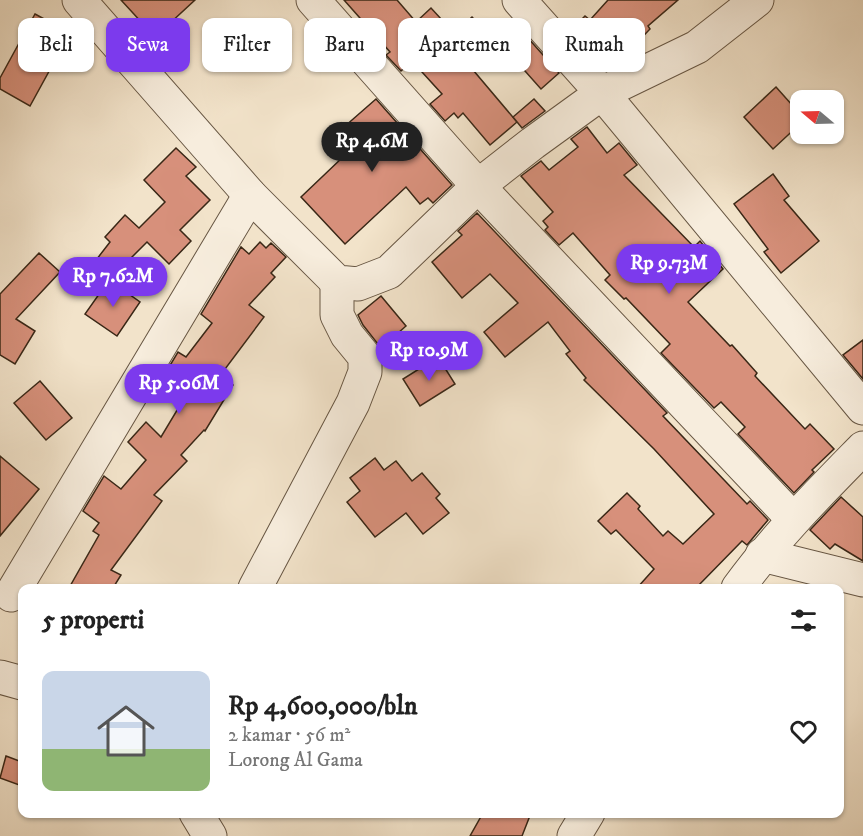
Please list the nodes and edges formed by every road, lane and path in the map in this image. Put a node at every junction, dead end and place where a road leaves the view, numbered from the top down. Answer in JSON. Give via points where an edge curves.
{"nodes":[{"id":1,"x":79,"y":0,"type":"edge"},
{"id":2,"x":313,"y":0,"type":"edge"},
{"id":3,"x":519,"y":0,"type":"edge"},
{"id":4,"x":744,"y":4,"type":"edge"},
{"id":5,"x":602,"y":93,"type":"junction"},
{"id":6,"x":477,"y":186,"type":"junction"},
{"id":7,"x":250,"y":195,"type":"junction"},
{"id":8,"x":337,"y":282,"type":"junction"},
{"id":9,"x":863,"y":408,"type":"edge"},
{"id":10,"x":863,"y":448,"type":"edge"},
{"id":11,"x":793,"y":519,"type":"junction"},
{"id":12,"x":762,"y":555,"type":"junction"},
{"id":13,"x":863,"y":580,"type":"edge"},
{"id":14,"x":257,"y":584,"type":"edge"},
{"id":15,"x":741,"y":584,"type":"edge"},
{"id":16,"x":11,"y":595,"type":"edge"},
{"id":17,"x":0,"y":677,"type":"edge"},
{"id":18,"x":18,"y":682,"type":"edge"},
{"id":19,"x":199,"y":818,"type":"edge"},
{"id":20,"x":585,"y":818,"type":"edge"},
{"id":21,"x":210,"y":836,"type":"edge"},
{"id":22,"x":574,"y":836,"type":"edge"}],
"edges":[{"from":1,"to":7,"type":"street"},
{"from":2,"to":6,"type":"street"},
{"from":3,"to":5,"type":"street"},
{"from":4,"to":5,"type":"street","via":[[697,47]]},
{"from":5,"to":6,"type":"street"},
{"from":5,"to":9,"type":"street"},
{"from":6,"to":8,"type":"street","via":[[389,272],[358,284]]},
{"from":6,"to":11,"type":"street"},
{"from":7,"to":8,"type":"street"},
{"from":7,"to":16,"type":"street"},
{"from":8,"to":14,"type":"street","via":[[337,315],[346,335],[365,357],[365,372],[353,403]]},
{"from":10,"to":11,"type":"street"},
{"from":11,"to":12,"type":"street"},
{"from":12,"to":13,"type":"street"},
{"from":12,"to":15,"type":"street"},
{"from":17,"to":18,"type":"street"},
{"from":19,"to":21,"type":"street"},
{"from":20,"to":22,"type":"street"}]}
